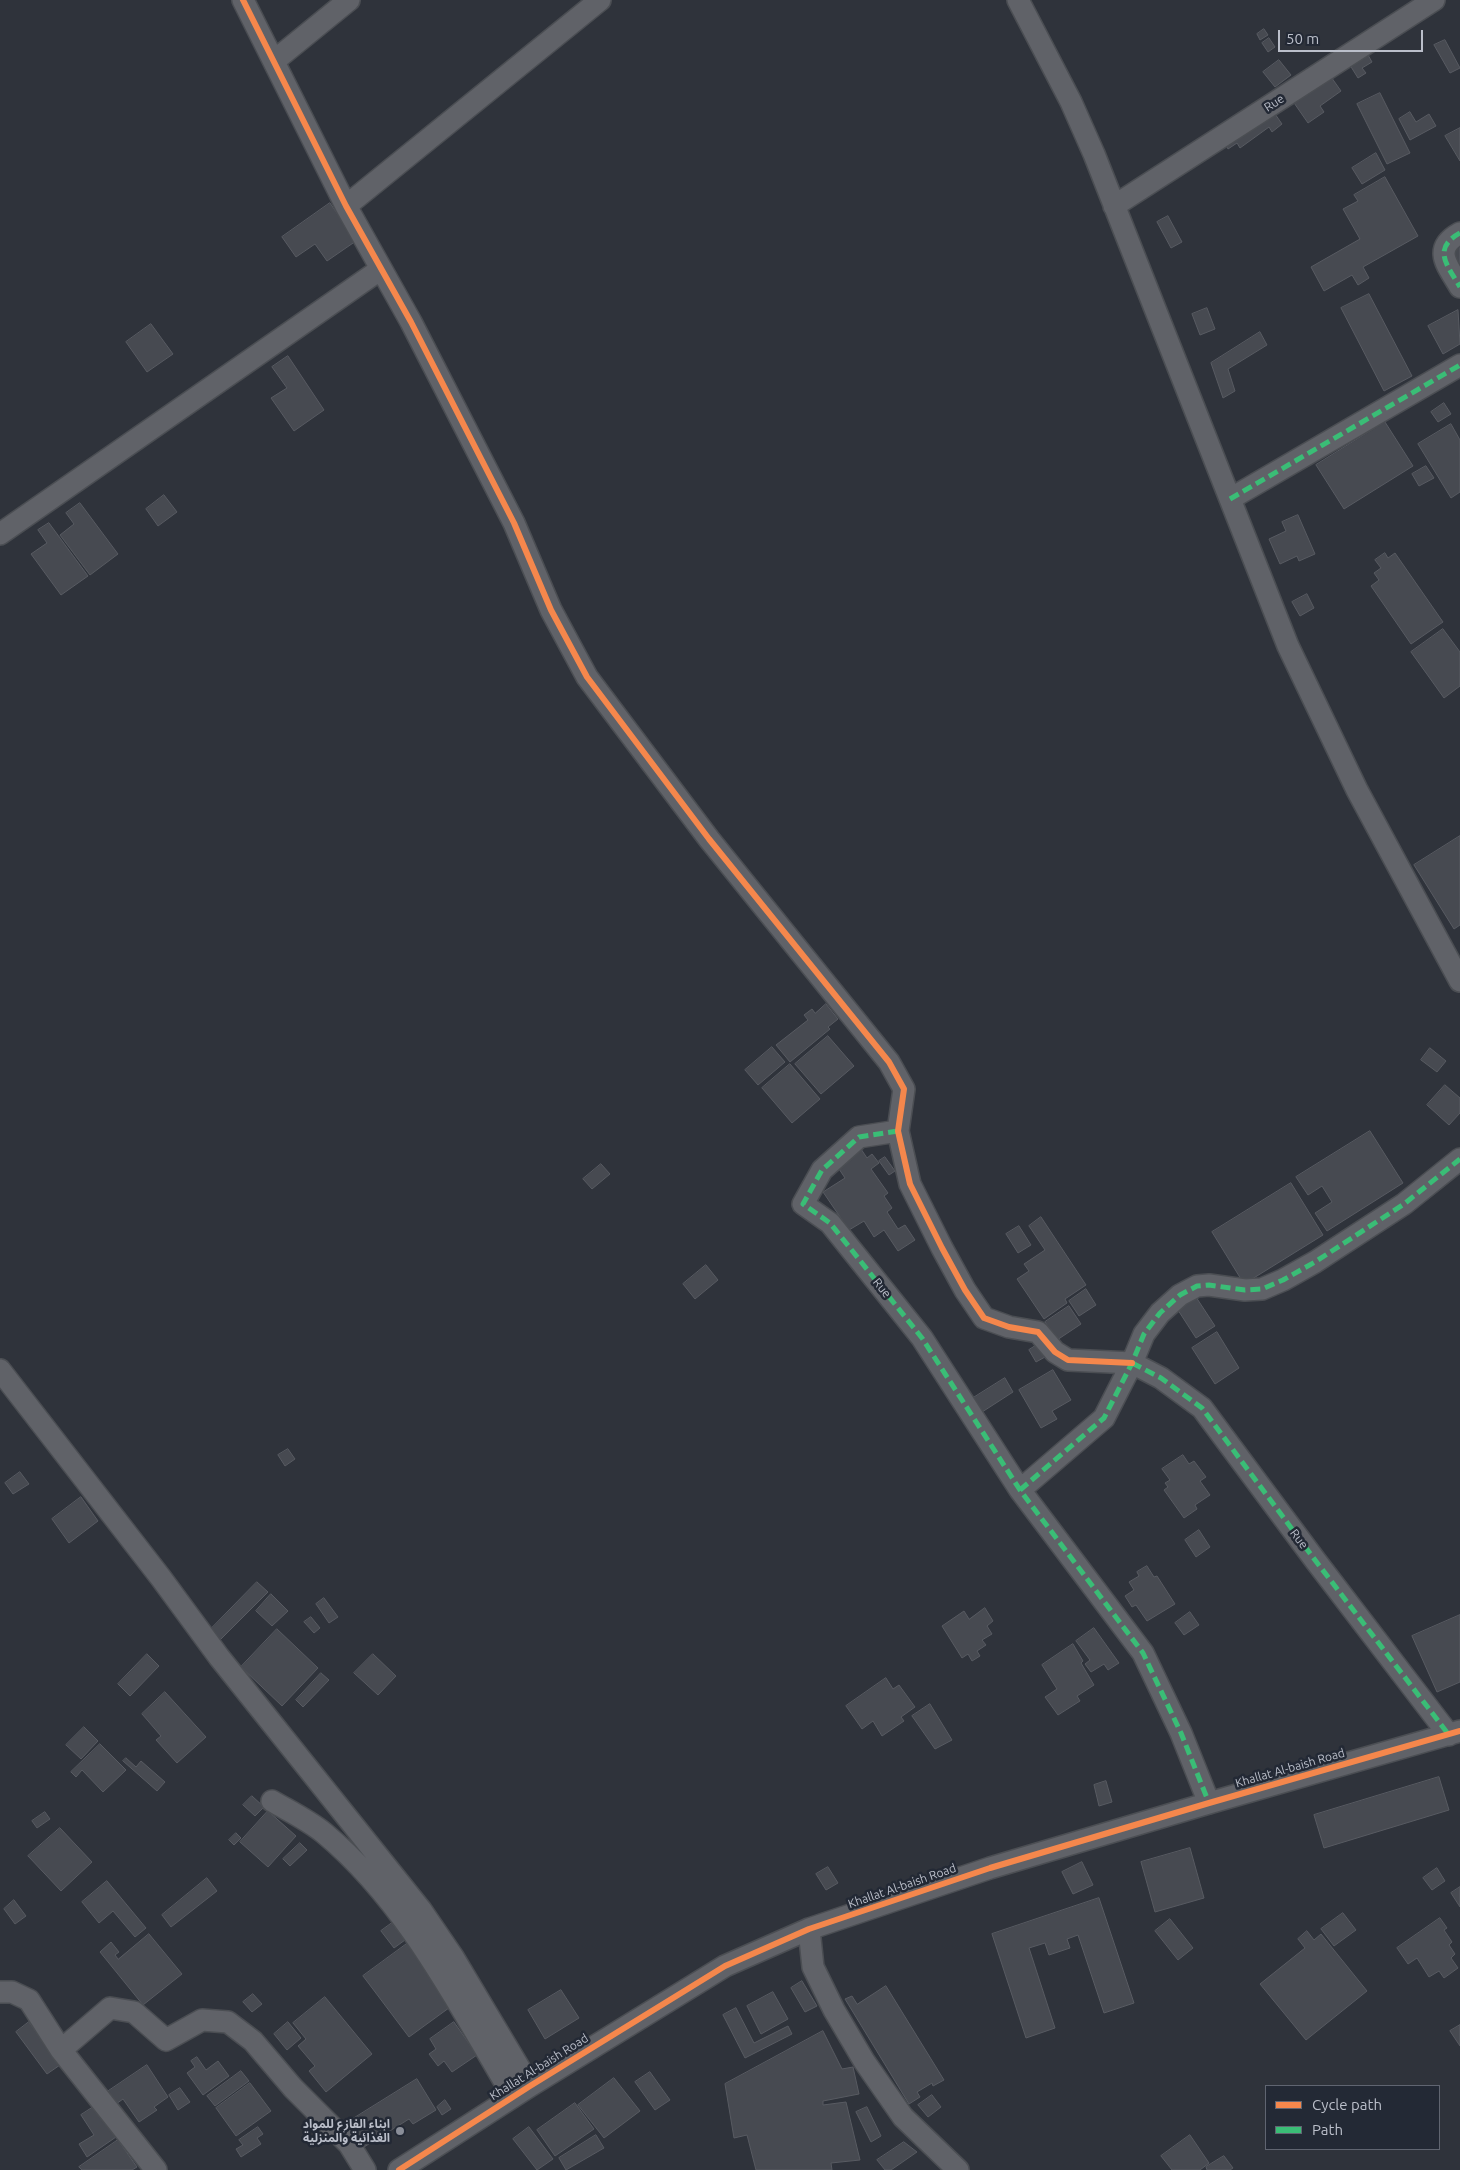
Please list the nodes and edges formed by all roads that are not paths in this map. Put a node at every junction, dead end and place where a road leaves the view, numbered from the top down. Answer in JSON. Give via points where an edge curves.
{"nodes":[{"id":1,"x":243,"y":0,"type":"edge"},
{"id":2,"x":349,"y":0,"type":"edge"},
{"id":3,"x":600,"y":0,"type":"edge"},
{"id":4,"x":1018,"y":0,"type":"edge"},
{"id":5,"x":1434,"y":0,"type":"edge"},
{"id":6,"x":274,"y":61,"type":"junction"},
{"id":7,"x":346,"y":206,"type":"junction"},
{"id":8,"x":1114,"y":206,"type":"junction"},
{"id":9,"x":1460,"y":233,"type":"edge"},
{"id":10,"x":381,"y":269,"type":"junction"},
{"id":11,"x":1460,"y":287,"type":"edge"},
{"id":12,"x":1460,"y":365,"type":"edge"},
{"id":13,"x":1230,"y":499,"type":"junction"},
{"id":14,"x":0,"y":534,"type":"edge"},
{"id":15,"x":1460,"y":981,"type":"edge"},
{"id":16,"x":898,"y":1131,"type":"junction"},
{"id":17,"x":1460,"y":1159,"type":"edge"},
{"id":18,"x":1132,"y":1363,"type":"junction"},
{"id":19,"x":0,"y":1370,"type":"edge"},
{"id":20,"x":1020,"y":1490,"type":"junction"},
{"id":21,"x":1454,"y":1733,"type":"edge"},
{"id":22,"x":272,"y":1801,"type":"dead end"},
{"id":23,"x":1209,"y":1803,"type":"junction"},
{"id":24,"x":810,"y":1929,"type":"junction"},
{"id":25,"x":0,"y":1992,"type":"edge"},
{"id":26,"x":61,"y":2050,"type":"junction"},
{"id":27,"x":522,"y":2091,"type":"junction"},
{"id":28,"x":156,"y":2170,"type":"edge"},
{"id":29,"x":365,"y":2170,"type":"edge"},
{"id":30,"x":398,"y":2170,"type":"edge"},
{"id":31,"x":958,"y":2170,"type":"edge"}],
"edges":[{"from":1,"to":6,"type":"street"},
{"from":2,"to":6,"type":"street"},
{"from":3,"to":7,"type":"street"},
{"from":4,"to":8,"type":"street","via":[[1071,102]]},
{"from":5,"to":8,"type":"street","name":"Rue"},
{"from":6,"to":7,"type":"street"},
{"from":7,"to":10,"type":"street"},
{"from":8,"to":13,"type":"street"},
{"from":9,"to":11,"type":"street","via":[[1447,243],[1444,259]]},
{"from":10,"to":14,"type":"street"},
{"from":10,"to":16,"type":"street","via":[[514,523],[551,610],[586,677],[709,839],[889,1062],[904,1089]]},
{"from":12,"to":13,"type":"street"},
{"from":13,"to":15,"type":"street","via":[[1288,646],[1358,790]]},
{"from":16,"to":18,"type":"street","via":[[910,1184],[951,1264],[984,1318],[1038,1332],[1055,1352],[1068,1360]]},
{"from":16,"to":20,"type":"street","name":"Rue","via":[[859,1137],[822,1170],[803,1204],[830,1222],[922,1338]]},
{"from":17,"to":18,"type":"street","via":[[1404,1204],[1283,1280],[1262,1289],[1198,1286],[1180,1295],[1144,1334]]},
{"from":18,"to":20,"type":"street","via":[[1104,1418]]},
{"from":18,"to":21,"type":"street","name":"Rue","via":[[1161,1378],[1202,1408],[1315,1560]]},
{"from":19,"to":27,"type":"street","via":[[219,1657],[422,1910],[453,1957]]},
{"from":20,"to":23,"type":"street","name":"Rue","via":[[1142,1653],[1182,1733]]},
{"from":21,"to":23,"type":"street","name":"Khallat Al-baish Road"},
{"from":22,"to":27,"type":"street","via":[[322,1831],[362,1867],[407,1922]]},
{"from":23,"to":24,"type":"street","name":"Khallat Al-baish Road","via":[[990,1868]]},
{"from":24,"to":27,"type":"street","name":"Khallat Al-baish Road","via":[[725,1966]]},
{"from":24,"to":31,"type":"street","via":[[813,1967],[864,2061],[903,2117]]},
{"from":25,"to":26,"type":"street","via":[[12,1992],[29,2000]]},
{"from":26,"to":28,"type":"street"},
{"from":26,"to":29,"type":"street","via":[[110,2008],[134,2012],[166,2040],[202,2020],[228,2022],[253,2041],[293,2088],[349,2144]]},
{"from":27,"to":30,"type":"street","name":"Khallat Al-baish Road"}]}
